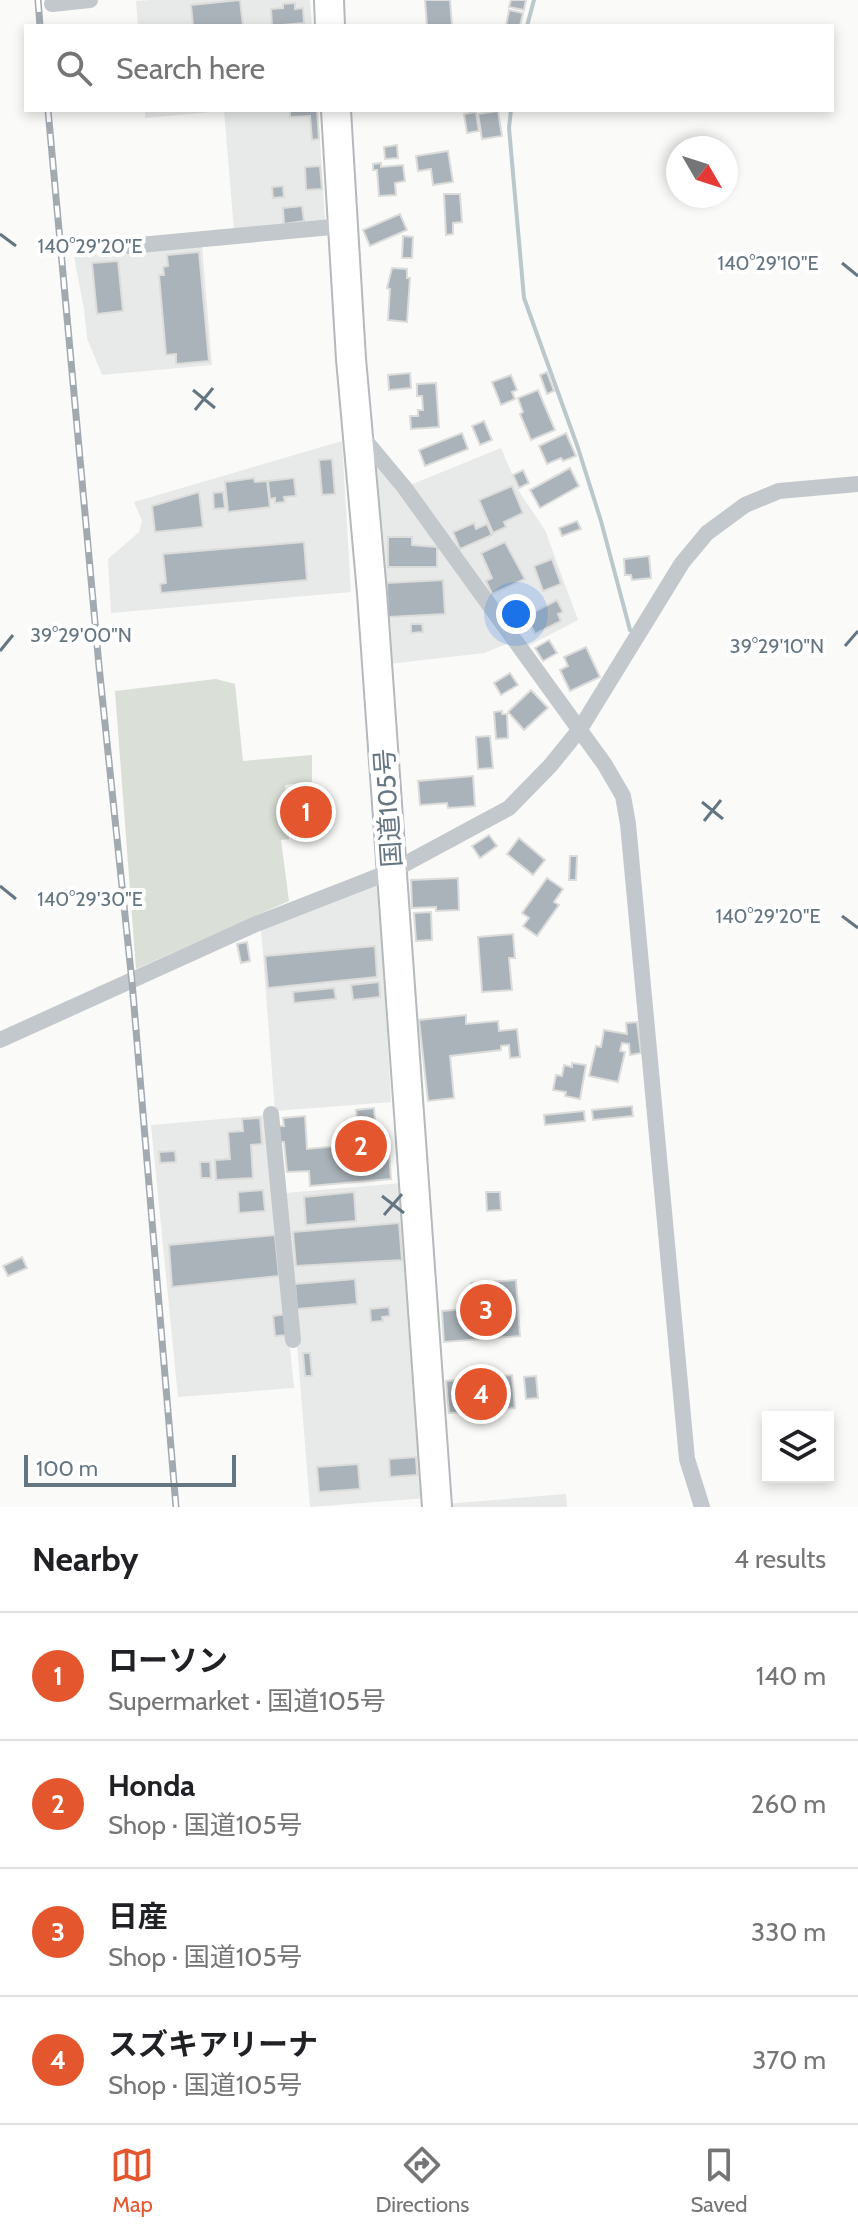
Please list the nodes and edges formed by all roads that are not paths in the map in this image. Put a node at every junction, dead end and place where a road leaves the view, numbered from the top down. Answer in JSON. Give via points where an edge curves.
{"nodes":[{"id":1,"x":90,"y":0,"type":"edge"},
{"id":2,"x":329,"y":0,"type":"edge"},
{"id":3,"x":52,"y":4,"type":"dead end"},
{"id":4,"x":330,"y":24,"type":"edge"},
{"id":5,"x":336,"y":112,"type":"edge"},
{"id":6,"x":343,"y":226,"type":"junction"},
{"id":7,"x":129,"y":246,"type":"dead end"},
{"id":8,"x":358,"y":431,"type":"junction"},
{"id":9,"x":858,"y":484,"type":"edge"},
{"id":10,"x":580,"y":729,"type":"junction"},
{"id":11,"x":392,"y":871,"type":"junction"},
{"id":12,"x":0,"y":1040,"type":"edge"},
{"id":13,"x":271,"y":1114,"type":"dead end"},
{"id":14,"x":293,"y":1340,"type":"dead end"},
{"id":15,"x":437,"y":1507,"type":"edge"},
{"id":16,"x":702,"y":1507,"type":"edge"}],
"edges":[{"from":1,"to":3,"type":"street"},
{"from":2,"to":4,"type":"highway"},
{"from":5,"to":6,"type":"highway","name":"国道105号"},
{"from":6,"to":7,"type":"street"},
{"from":6,"to":8,"type":"highway","name":"国道105号"},
{"from":8,"to":10,"type":"street"},
{"from":8,"to":11,"type":"highway","name":"国道105号"},
{"from":9,"to":10,"type":"street","via":[[779,491],[745,505],[707,533],[682,563]]},
{"from":10,"to":11,"type":"street","via":[[509,808]]},
{"from":10,"to":16,"type":"street","via":[[623,796],[628,824],[687,1459]]},
{"from":11,"to":12,"type":"street","via":[[256,924]]},
{"from":11,"to":15,"type":"highway","name":"国道105号"},
{"from":13,"to":14,"type":"street"}]}
